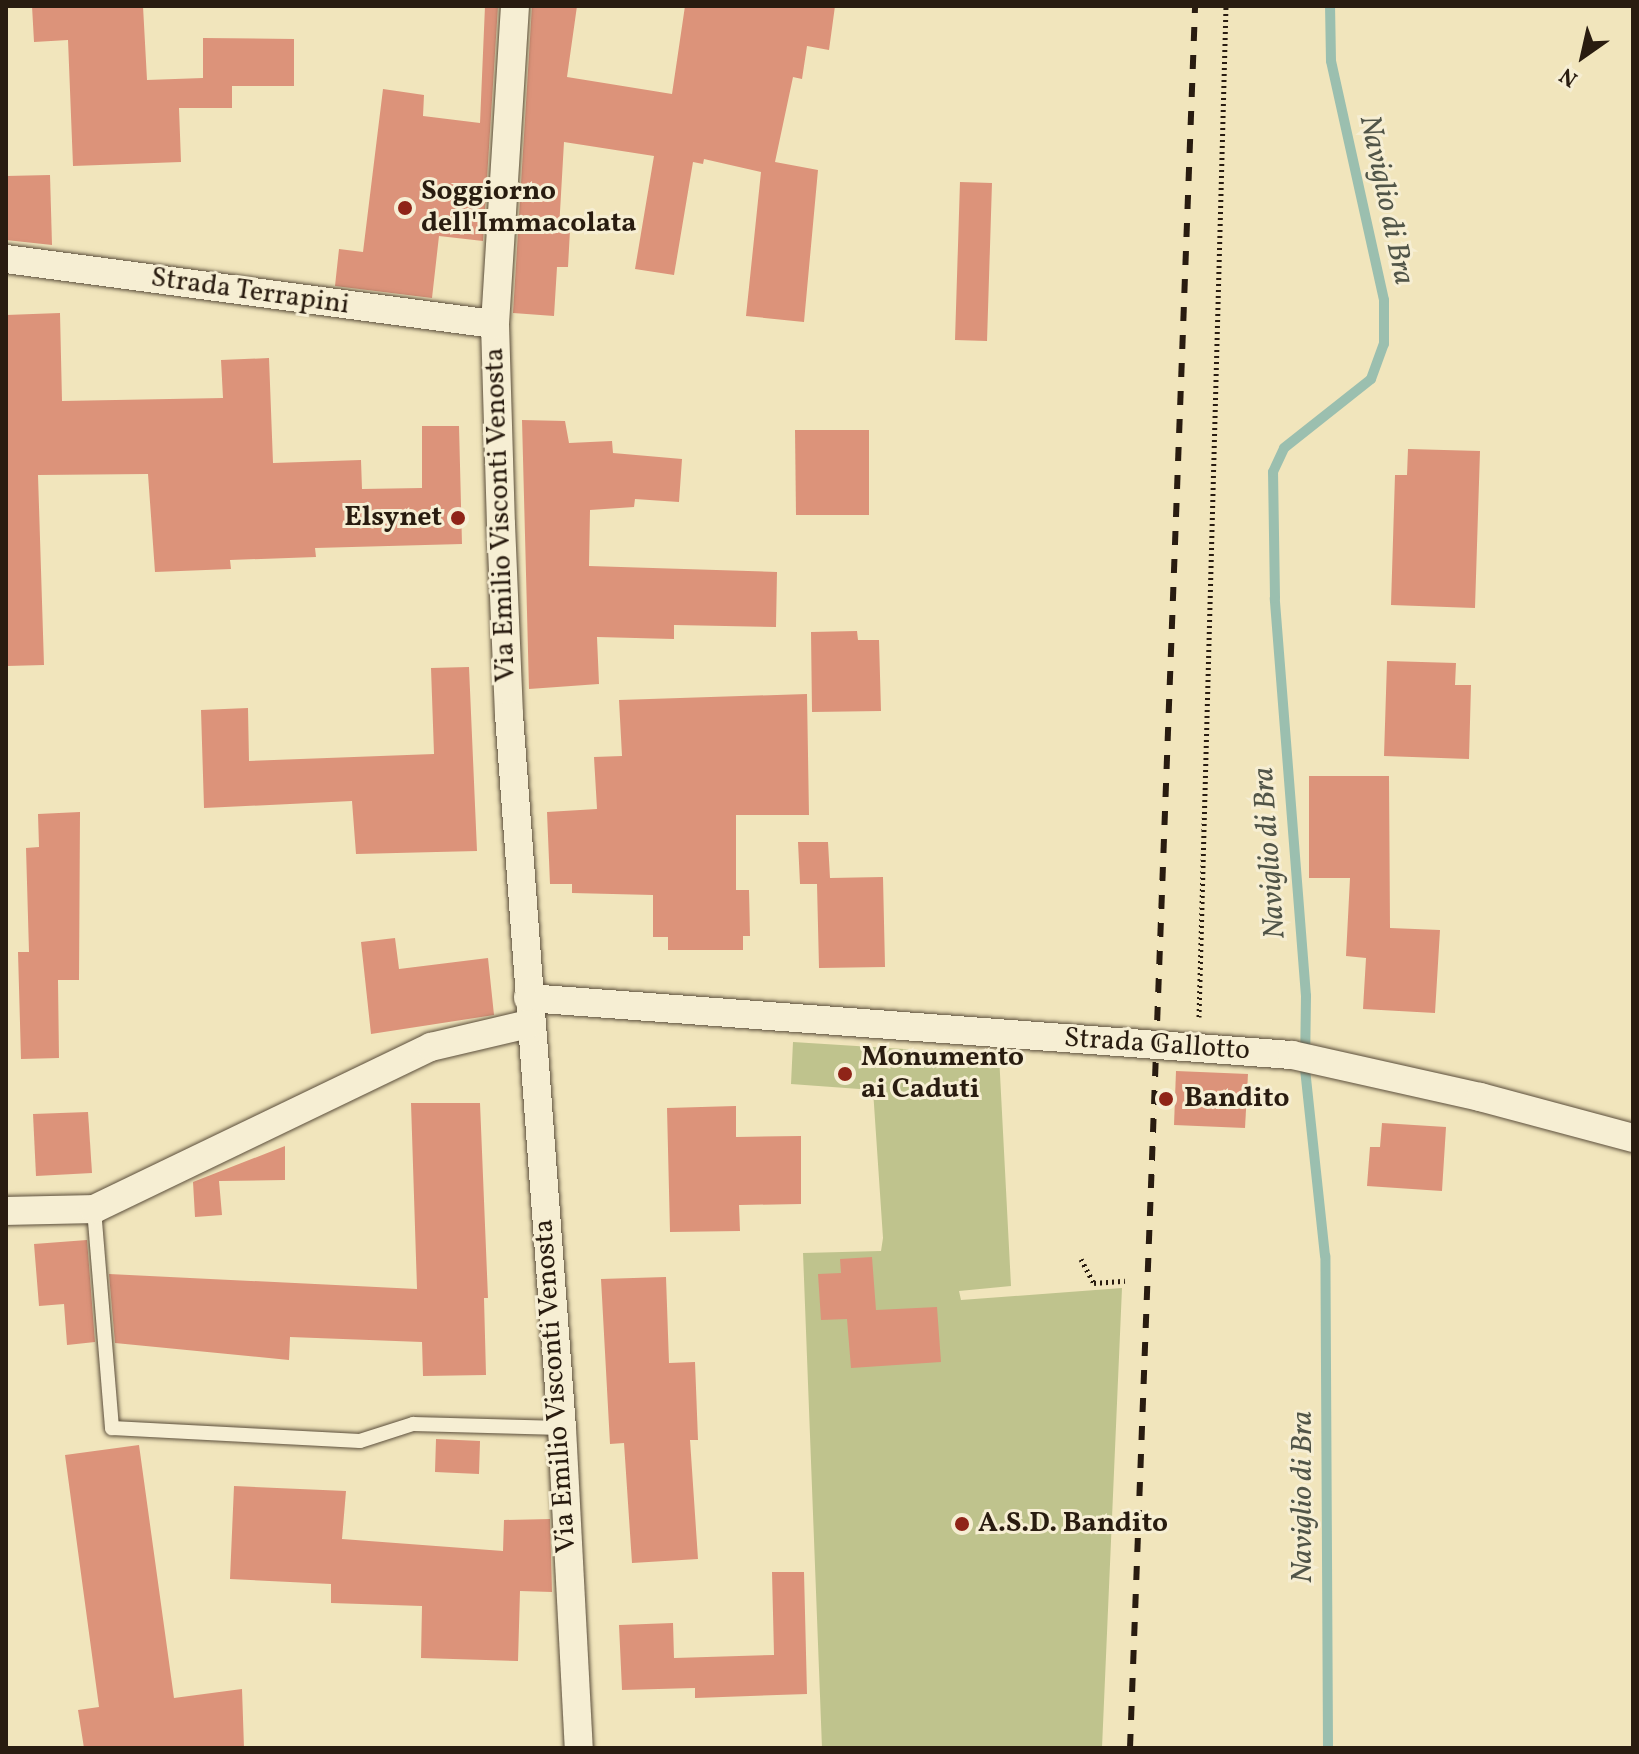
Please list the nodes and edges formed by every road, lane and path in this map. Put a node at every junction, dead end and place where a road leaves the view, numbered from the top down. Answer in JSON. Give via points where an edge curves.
{"nodes":[{"id":1,"x":515,"y":6,"type":"edge"},
{"id":2,"x":1226,"y":6,"type":"edge"},
{"id":3,"x":6,"y":259,"type":"edge"},
{"id":4,"x":495,"y":324,"type":"junction"},
{"id":5,"x":528,"y":1011,"type":"junction"},
{"id":6,"x":1198,"y":1048,"type":"junction"},
{"id":7,"x":1633,"y":1138,"type":"edge"},
{"id":8,"x":94,"y":1209,"type":"junction"},
{"id":9,"x":6,"y":1211,"type":"edge"},
{"id":10,"x":1081,"y":1259,"type":"dead end"},
{"id":11,"x":1125,"y":1281,"type":"dead end"},
{"id":12,"x":562,"y":1428,"type":"junction"},
{"id":13,"x":579,"y":1748,"type":"edge"}],
"edges":[{"from":1,"to":4,"type":"street","name":"Via Emilio Visconti Venosta"},
{"from":2,"to":6,"type":"path"},
{"from":3,"to":4,"type":"street","name":"Strada Terrapini"},
{"from":4,"to":5,"type":"street","name":"Via Emilio Visconti Venosta","via":[[508,699]]},
{"from":5,"to":6,"type":"street","name":"Strada Gallotto"},
{"from":5,"to":8,"type":"street","via":[[431,1047]]},
{"from":5,"to":12,"type":"street","name":"Via Emilio Visconti Venosta"},
{"from":6,"to":7,"type":"street","name":"Strada Gallotto","via":[[1306,1057]]},
{"from":8,"to":9,"type":"street"},
{"from":8,"to":12,"type":"lane","via":[[112,1428],[360,1441],[413,1424]]},
{"from":10,"to":11,"type":"path","via":[[1094,1283]]},
{"from":12,"to":13,"type":"street","name":"Via Emilio Visconti Venosta"}]}
